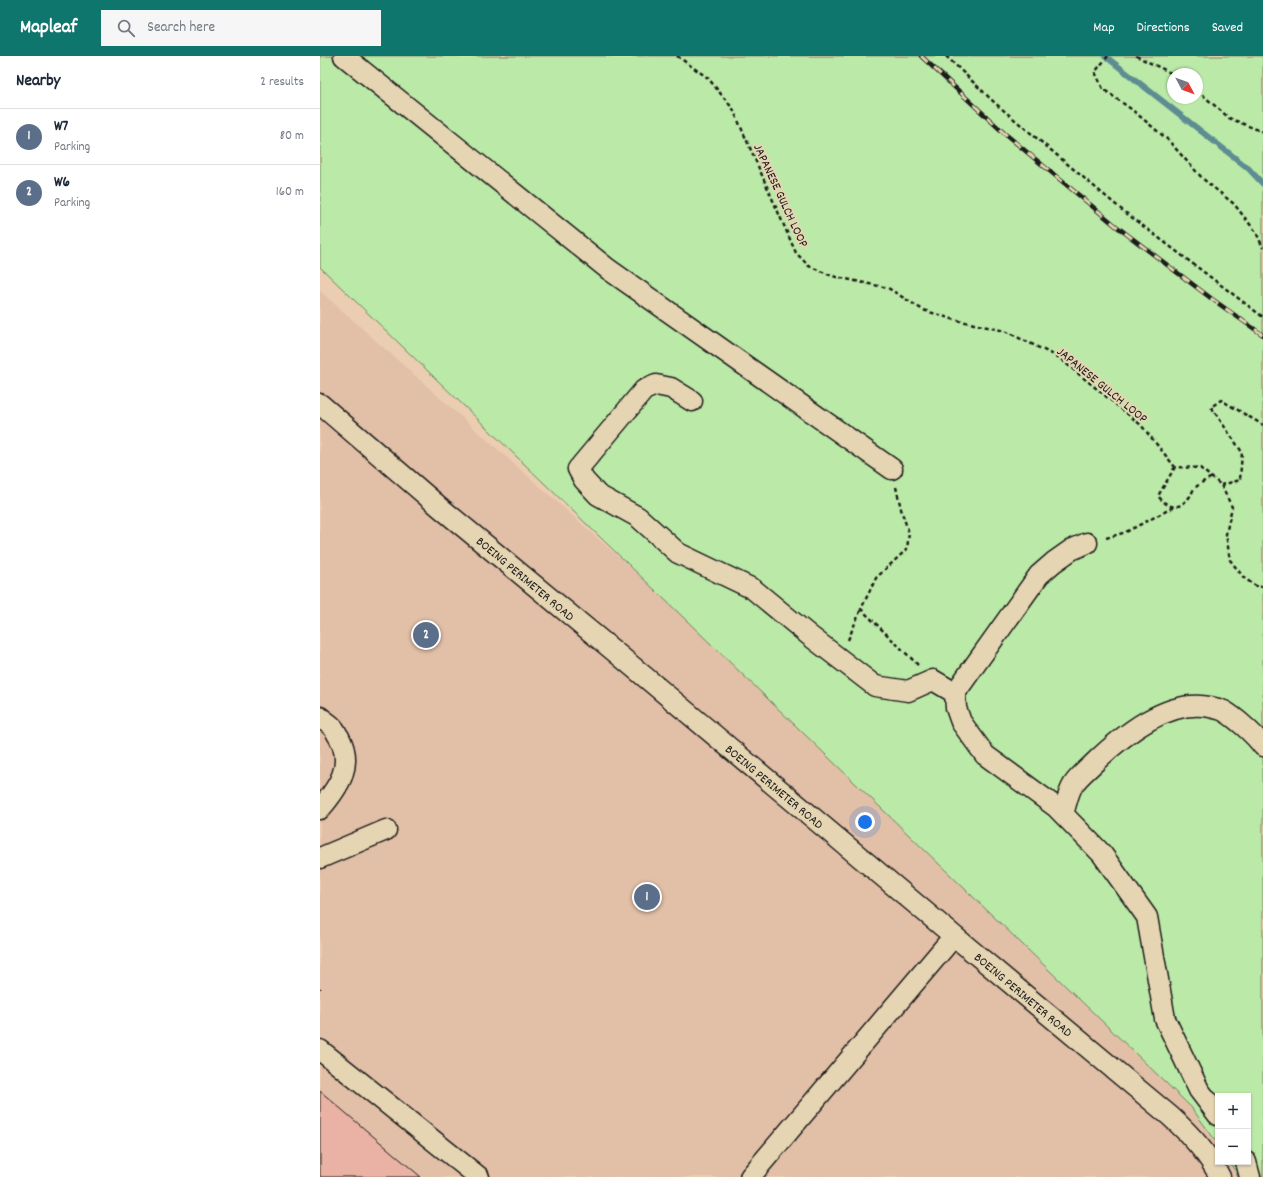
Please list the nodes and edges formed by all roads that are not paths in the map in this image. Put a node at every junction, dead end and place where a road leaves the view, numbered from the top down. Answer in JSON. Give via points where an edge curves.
{"nodes":[{"id":1,"x":344,"y":56,"type":"edge"},
{"id":2,"x":692,"y":401,"type":"dead end"},
{"id":3,"x":320,"y":404,"type":"edge"},
{"id":4,"x":892,"y":469,"type":"road end"},
{"id":5,"x":1087,"y":544,"type":"road end"},
{"id":6,"x":955,"y":693,"type":"junction"},
{"id":7,"x":320,"y":717,"type":"edge"},
{"id":8,"x":1263,"y":746,"type":"edge"},
{"id":9,"x":320,"y":809,"type":"edge"},
{"id":10,"x":1063,"y":814,"type":"junction"},
{"id":11,"x":386,"y":830,"type":"dead end"},
{"id":12,"x":320,"y":858,"type":"edge"},
{"id":13,"x":954,"y":936,"type":"junction"},
{"id":14,"x":320,"y":1050,"type":"edge"},
{"id":15,"x":1215,"y":1111,"type":"edge"},
{"id":16,"x":1247,"y":1165,"type":"edge"},
{"id":17,"x":479,"y":1177,"type":"edge"},
{"id":18,"x":750,"y":1177,"type":"edge"},
{"id":19,"x":1220,"y":1177,"type":"edge"},
{"id":20,"x":1250,"y":1177,"type":"edge"}],
"edges":[{"from":1,"to":4,"type":"lane","via":[[608,269]]},
{"from":2,"to":6,"type":"lane","via":[[672,388],[656,385],[644,390],[578,469],[584,480],[598,495],[638,517],[678,553],[753,589],[875,686],[908,691],[933,680]]},
{"from":3,"to":13,"type":"lane","name":"BOEING PERIMETER ROAD","via":[[442,509]]},
{"from":5,"to":6,"type":"lane","via":[[1071,550],[1039,576]]},
{"from":6,"to":10,"type":"lane","via":[[956,708],[961,722],[984,755]]},
{"from":7,"to":9,"type":"lane","via":[[334,729],[343,746],[345,761],[342,777]]},
{"from":8,"to":10,"type":"lane","via":[[1224,711],[1194,706],[1163,713],[1146,721],[1107,750],[1083,774],[1072,786]]},
{"from":10,"to":15,"type":"lane","via":[[1102,854],[1147,917],[1165,1019],[1199,1090]]},
{"from":11,"to":12,"type":"lane"},
{"from":13,"to":18,"type":"lane"},
{"from":13,"to":19,"type":"lane","name":"BOEING PERIMETER ROAD","via":[[1181,1126],[1201,1147]]},
{"from":14,"to":17,"type":"lane"},
{"from":16,"to":20,"type":"lane"}]}
